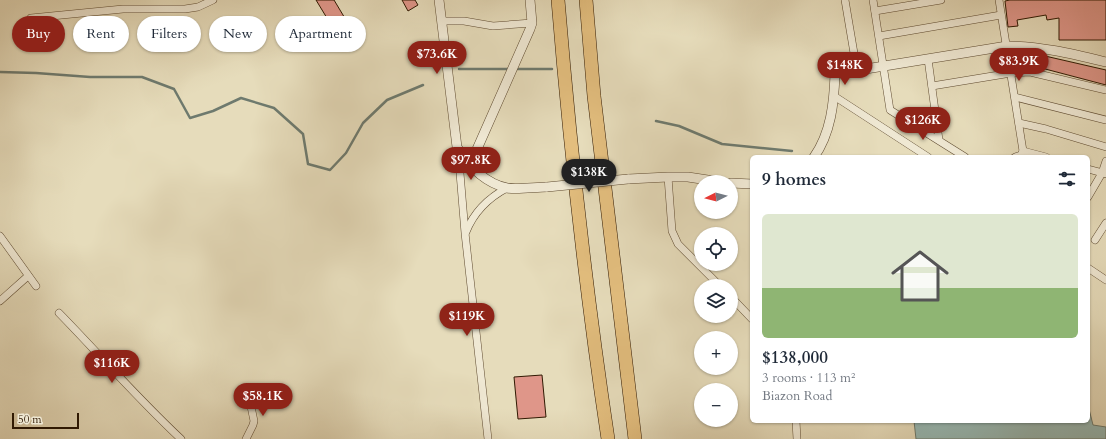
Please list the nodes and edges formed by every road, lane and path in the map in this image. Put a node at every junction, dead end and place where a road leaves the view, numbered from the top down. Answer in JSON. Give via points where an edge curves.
{"nodes":[{"id":1,"x":213,"y":0,"type":"edge"},
{"id":2,"x":439,"y":0,"type":"edge"},
{"id":3,"x":530,"y":0,"type":"edge"},
{"id":4,"x":558,"y":0,"type":"edge"},
{"id":5,"x":586,"y":0,"type":"edge"},
{"id":6,"x":845,"y":0,"type":"edge"},
{"id":7,"x":873,"y":0,"type":"edge"},
{"id":8,"x":941,"y":0,"type":"edge"},
{"id":9,"x":999,"y":0,"type":"edge"},
{"id":10,"x":875,"y":12,"type":"junction"},
{"id":11,"x":1001,"y":14,"type":"junction"},
{"id":12,"x":51,"y":16,"type":"edge"},
{"id":13,"x":442,"y":22,"type":"junction"},
{"id":14,"x":532,"y":23,"type":"junction"},
{"id":15,"x":878,"y":36,"type":"junction"},
{"id":16,"x":1007,"y":46,"type":"junction"},
{"id":17,"x":928,"y":58,"type":"junction"},
{"id":18,"x":1106,"y":62,"type":"edge"},
{"id":19,"x":883,"y":66,"type":"junction"},
{"id":20,"x":857,"y":71,"type":"junction"},
{"id":21,"x":1012,"y":73,"type":"junction"},
{"id":22,"x":932,"y":86,"type":"junction"},
{"id":23,"x":1106,"y":90,"type":"edge"},
{"id":24,"x":834,"y":96,"type":"junction"},
{"id":25,"x":1016,"y":97,"type":"junction"},
{"id":26,"x":1106,"y":120,"type":"edge"},
{"id":27,"x":1019,"y":123,"type":"junction"},
{"id":28,"x":939,"y":140,"type":"junction"},
{"id":29,"x":457,"y":147,"type":"junction"},
{"id":30,"x":1106,"y":147,"type":"edge"},
{"id":31,"x":1024,"y":151,"type":"junction"},
{"id":32,"x":815,"y":155,"type":"edge"},
{"id":33,"x":925,"y":155,"type":"edge"},
{"id":34,"x":962,"y":155,"type":"edge"},
{"id":35,"x":1021,"y":155,"type":"edge"},
{"id":36,"x":1039,"y":155,"type":"edge"},
{"id":37,"x":1106,"y":161,"type":"edge"},
{"id":38,"x":470,"y":165,"type":"junction"},
{"id":39,"x":1090,"y":170,"type":"edge"},
{"id":40,"x":1104,"y":174,"type":"edge"},
{"id":41,"x":668,"y":177,"type":"junction"},
{"id":42,"x":694,"y":178,"type":"edge"},
{"id":43,"x":738,"y":183,"type":"edge"},
{"id":44,"x":750,"y":184,"type":"edge"},
{"id":45,"x":507,"y":188,"type":"junction"},
{"id":46,"x":1090,"y":194,"type":"edge"},
{"id":47,"x":1106,"y":223,"type":"edge"},
{"id":48,"x":465,"y":233,"type":"junction"},
{"id":49,"x":0,"y":238,"type":"edge"},
{"id":50,"x":1095,"y":240,"type":"dead end"},
{"id":51,"x":1090,"y":269,"type":"edge"},
{"id":52,"x":28,"y":276,"type":"junction"},
{"id":53,"x":713,"y":279,"type":"edge"},
{"id":54,"x":1106,"y":280,"type":"edge"},
{"id":55,"x":36,"y":286,"type":"dead end"},
{"id":56,"x":0,"y":301,"type":"edge"},
{"id":57,"x":738,"y":305,"type":"edge"},
{"id":58,"x":59,"y":313,"type":"dead end"},
{"id":59,"x":750,"y":318,"type":"edge"},
{"id":60,"x":248,"y":392,"type":"dead end"},
{"id":61,"x":796,"y":423,"type":"edge"},
{"id":62,"x":181,"y":439,"type":"edge"},
{"id":63,"x":246,"y":439,"type":"edge"},
{"id":64,"x":488,"y":439,"type":"edge"},
{"id":65,"x":608,"y":439,"type":"edge"},
{"id":66,"x":636,"y":439,"type":"edge"},
{"id":67,"x":797,"y":439,"type":"edge"}],
"edges":[{"from":1,"to":12,"type":"street","via":[[198,7],[184,9],[123,9]]},
{"from":2,"to":13,"type":"street"},
{"from":3,"to":14,"type":"street"},
{"from":4,"to":65,"type":"highway","via":[[584,262]]},
{"from":5,"to":66,"type":"highway","via":[[594,96]]},
{"from":6,"to":20,"type":"street"},
{"from":7,"to":10,"type":"street"},
{"from":8,"to":10,"type":"street"},
{"from":9,"to":11,"type":"street"},
{"from":10,"to":15,"type":"street"},
{"from":11,"to":15,"type":"street"},
{"from":11,"to":16,"type":"street"},
{"from":13,"to":14,"type":"street","via":[[464,21],[493,26]]},
{"from":13,"to":29,"type":"street"},
{"from":14,"to":38,"type":"street"},
{"from":15,"to":19,"type":"street"},
{"from":16,"to":17,"type":"street"},
{"from":16,"to":18,"type":"street","via":[[1043,48]]},
{"from":16,"to":21,"type":"street"},
{"from":17,"to":19,"type":"street"},
{"from":17,"to":22,"type":"street"},
{"from":19,"to":20,"type":"street"},
{"from":19,"to":28,"type":"street","via":[[890,110]]},
{"from":20,"to":24,"type":"street","via":[[835,74]]},
{"from":21,"to":22,"type":"street"},
{"from":21,"to":23,"type":"street","via":[[1030,72]]},
{"from":21,"to":25,"type":"street"},
{"from":22,"to":28,"type":"street"},
{"from":24,"to":32,"type":"street","via":[[823,142]]},
{"from":24,"to":33,"type":"street"},
{"from":25,"to":26,"type":"street"},
{"from":25,"to":27,"type":"street"},
{"from":27,"to":30,"type":"street"},
{"from":27,"to":31,"type":"street"},
{"from":28,"to":34,"type":"street"},
{"from":29,"to":38,"type":"street"},
{"from":29,"to":48,"type":"street"},
{"from":31,"to":35,"type":"street"},
{"from":31,"to":36,"type":"street"},
{"from":37,"to":40,"type":"street"},
{"from":38,"to":45,"type":"street","via":[[483,176]]},
{"from":39,"to":40,"type":"street"},
{"from":40,"to":46,"type":"street"},
{"from":41,"to":42,"type":"street"},
{"from":41,"to":45,"type":"street","bridge":true},
{"from":41,"to":53,"type":"street","via":[[672,231],[678,244]]},
{"from":43,"to":44,"type":"street"},
{"from":45,"to":48,"type":"street","via":[[495,194],[480,208]]},
{"from":47,"to":50,"type":"street"},
{"from":48,"to":64,"type":"street"},
{"from":49,"to":52,"type":"street"},
{"from":51,"to":54,"type":"street"},
{"from":52,"to":55,"type":"street"},
{"from":52,"to":56,"type":"street"},
{"from":57,"to":59,"type":"street"},
{"from":58,"to":62,"type":"street"},
{"from":60,"to":63,"type":"street","via":[[254,420]]},
{"from":61,"to":67,"type":"street"}]}
